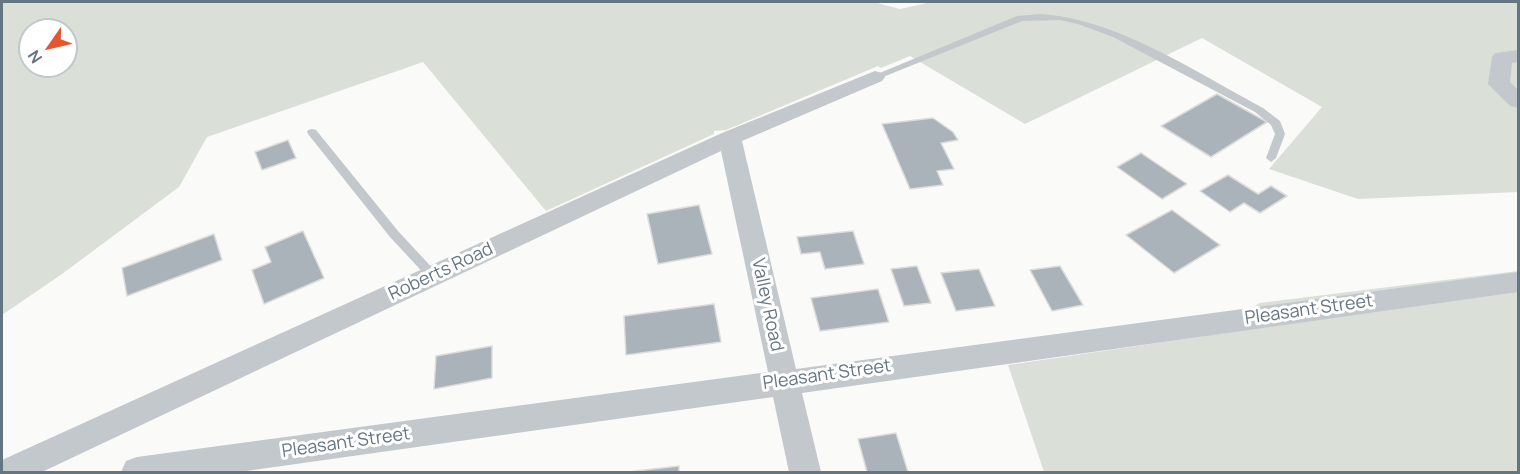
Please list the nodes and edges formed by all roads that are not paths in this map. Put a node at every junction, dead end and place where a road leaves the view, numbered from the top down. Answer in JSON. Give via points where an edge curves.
{"nodes":[{"id":1,"x":1518,"y":56,"type":"edge"},
{"id":2,"x":875,"y":77,"type":"joint"},
{"id":3,"x":1518,"y":101,"type":"edge"},
{"id":4,"x":312,"y":132,"type":"dead end"},
{"id":5,"x":730,"y":138,"type":"junction"},
{"id":6,"x":1272,"y":158,"type":"dead end"},
{"id":7,"x":434,"y":276,"type":"junction"},
{"id":8,"x":1518,"y":282,"type":"edge"},
{"id":9,"x":784,"y":381,"type":"junction"},
{"id":10,"x":9,"y":472,"type":"edge"},
{"id":11,"x":136,"y":472,"type":"edge"},
{"id":12,"x":805,"y":472,"type":"edge"}],
"edges":[{"from":1,"to":3,"type":"street","via":[[1502,57],[1499,84]]},
{"from":2,"to":5,"type":"street","name":"Roberts Road"},
{"from":2,"to":6,"type":"lane","via":[[1020,18],[1039,15],[1082,21],[1122,36],[1259,110],[1276,123],[1280,134]]},
{"from":4,"to":7,"type":"lane","via":[[394,234]]},
{"from":5,"to":7,"type":"street","name":"Roberts Road"},
{"from":5,"to":9,"type":"street","name":"Valley Road"},
{"from":7,"to":10,"type":"street","name":"Roberts Road"},
{"from":8,"to":9,"type":"street","name":"Pleasant Street"},
{"from":9,"to":11,"type":"street","name":"Pleasant Street"},
{"from":9,"to":12,"type":"street","name":"Valley Road"}]}
